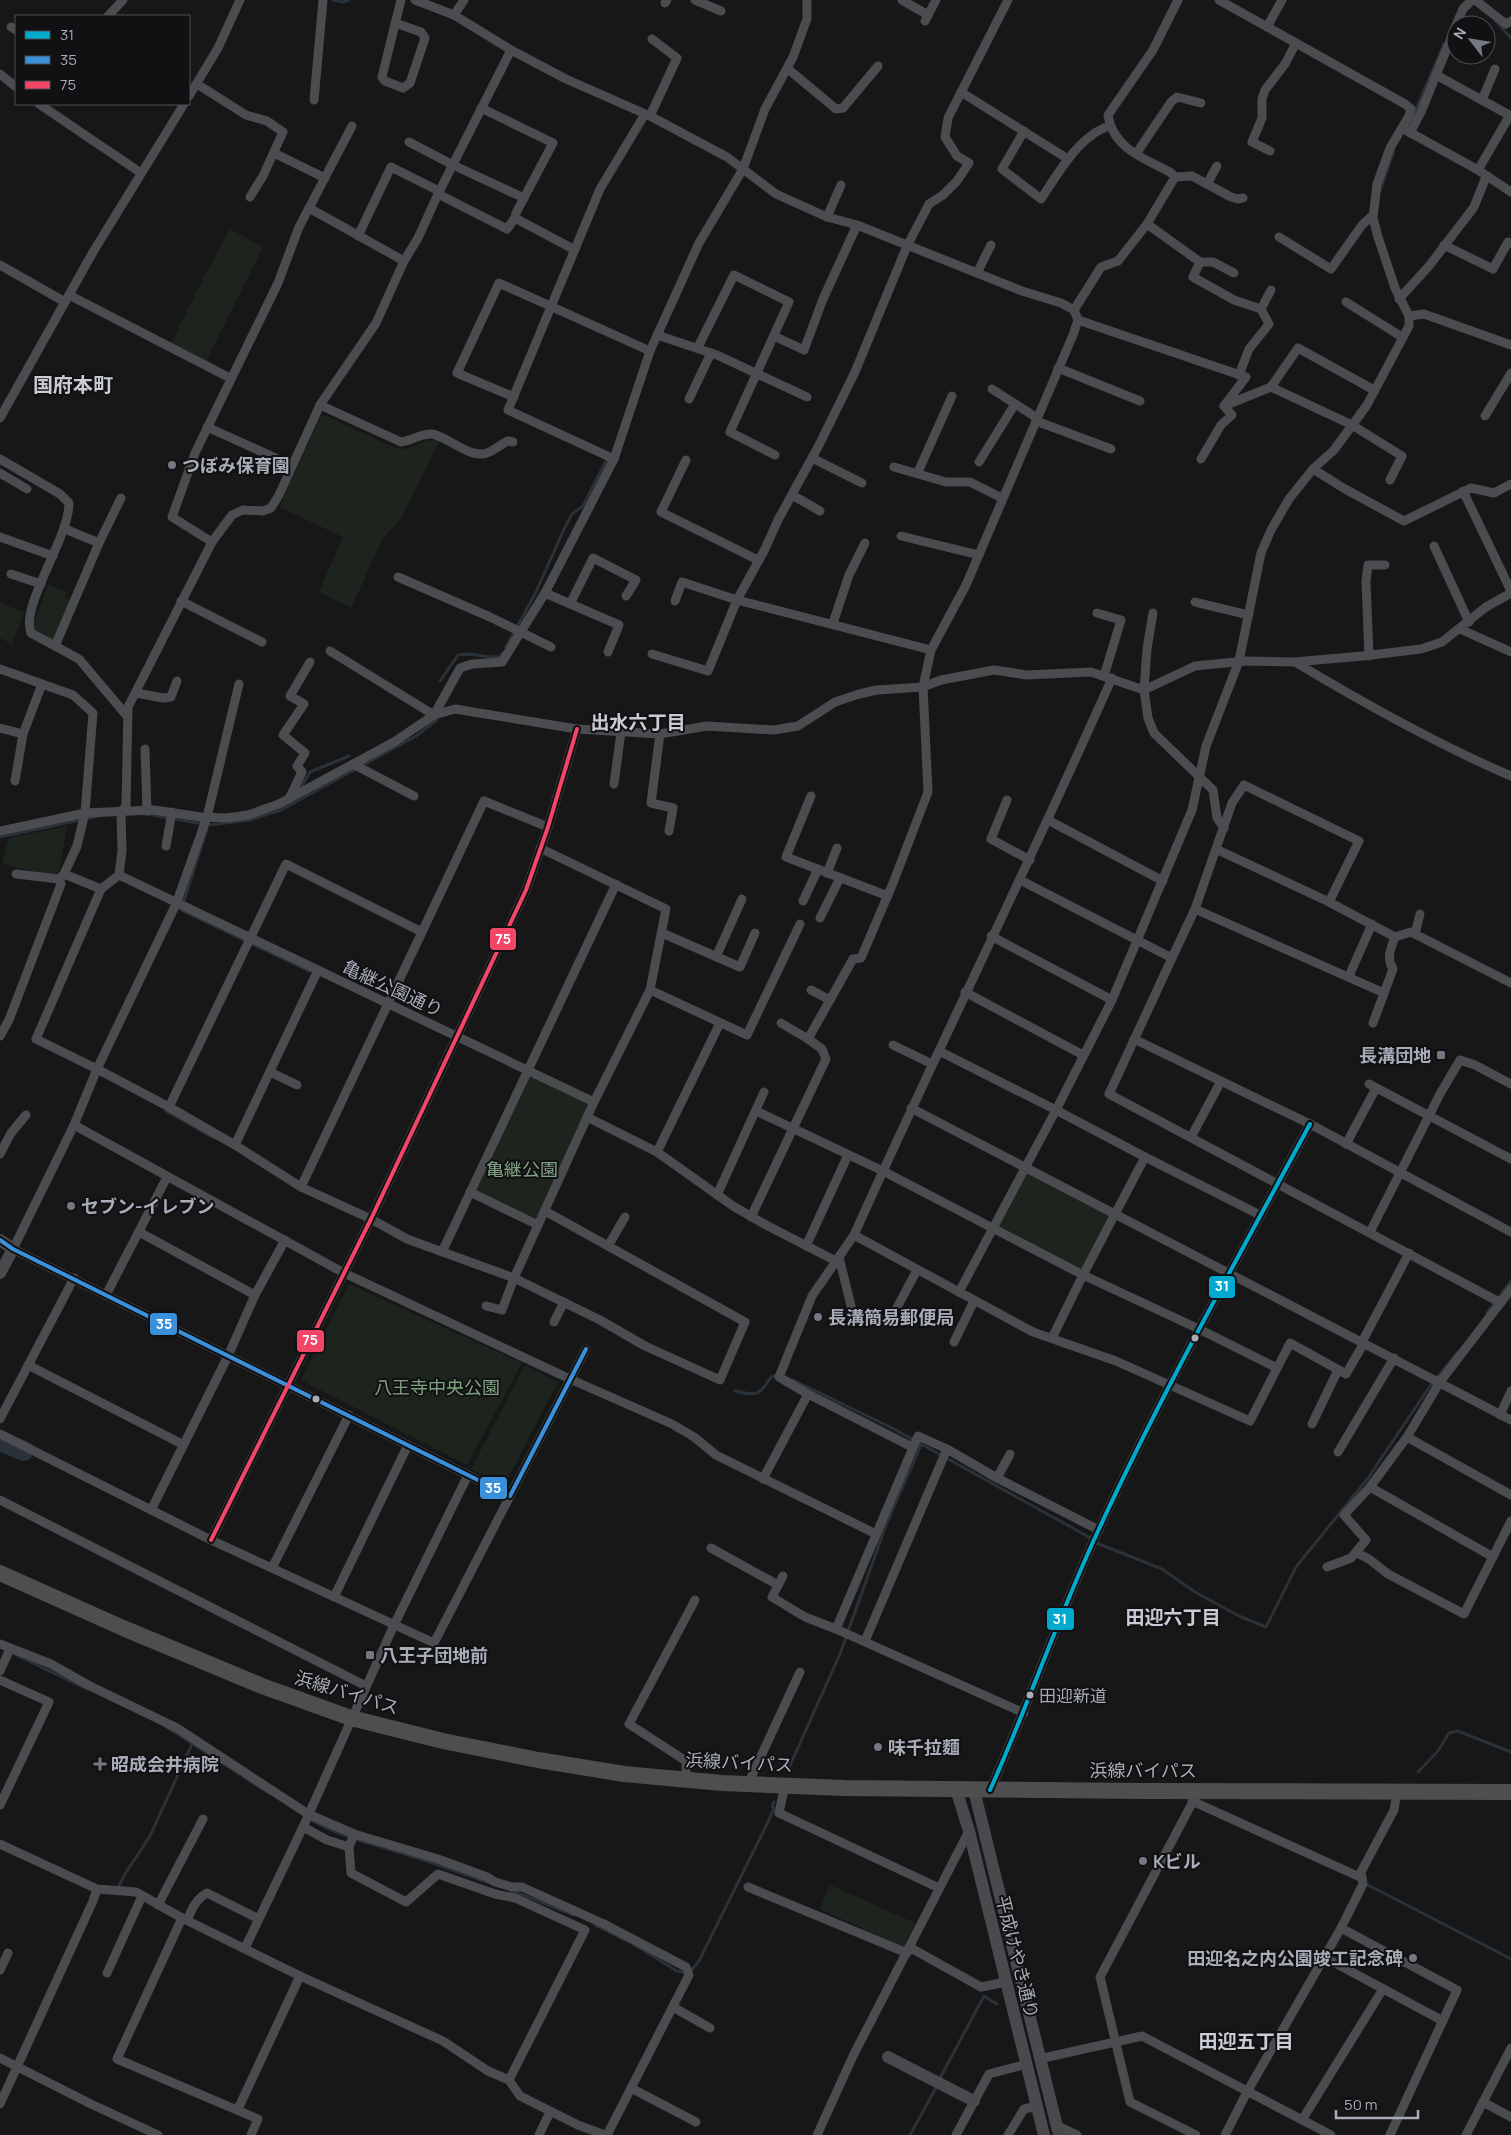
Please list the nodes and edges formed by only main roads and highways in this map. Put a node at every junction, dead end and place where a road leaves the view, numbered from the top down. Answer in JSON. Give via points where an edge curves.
{"nodes":[{"id":1,"x":0,"y":1573,"type":"edge"},
{"id":2,"x":1511,"y":1792,"type":"edge"}],
"edges":[{"from":1,"to":2,"type":"highway","name":"浜線バイパス","via":[[253,1682],[351,1718],[443,1741],[624,1774],[748,1784],[1196,1796]]}]}
